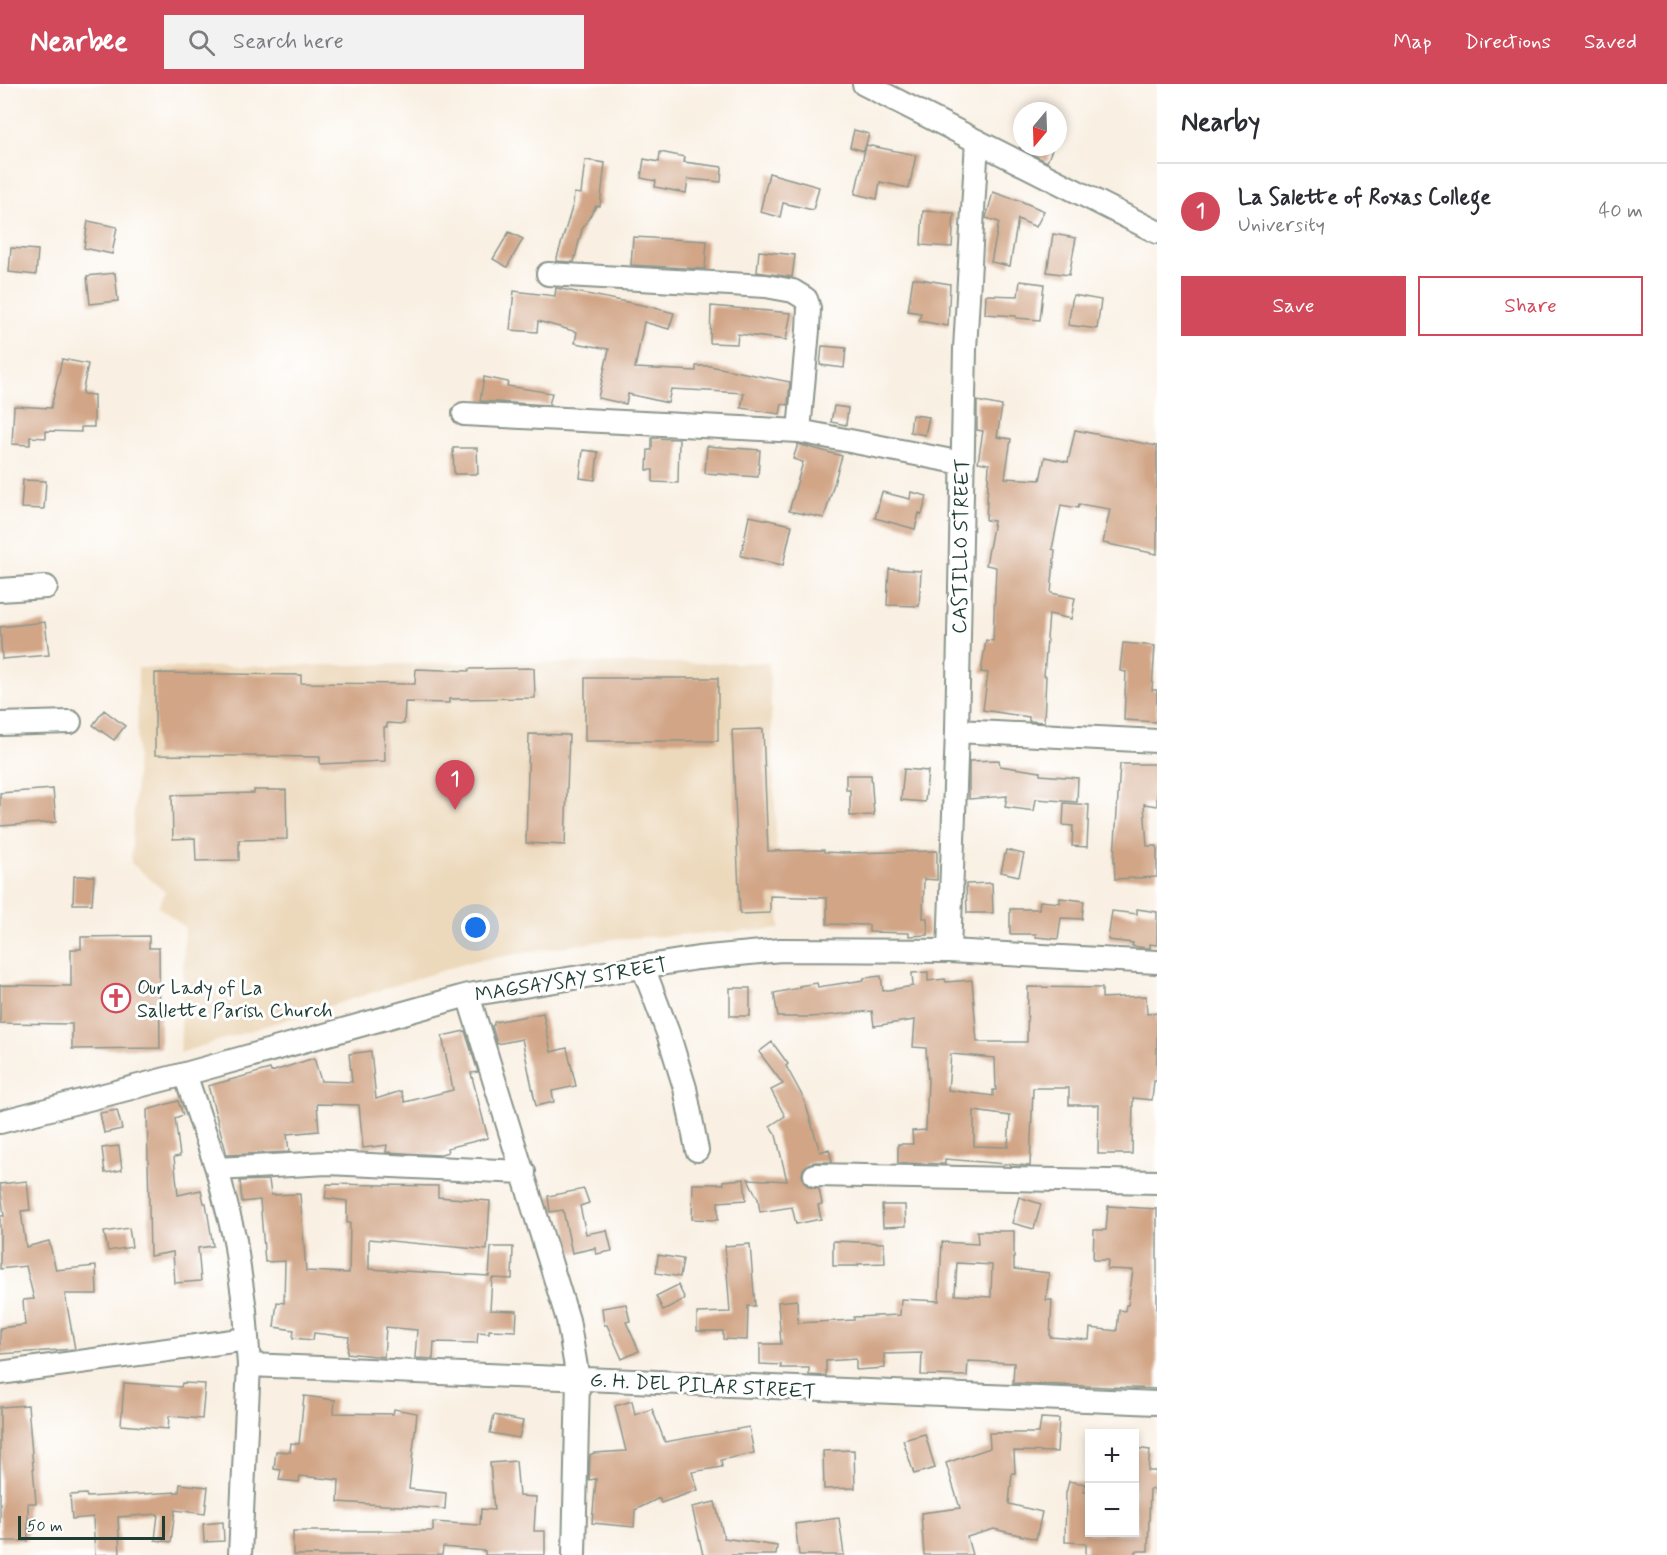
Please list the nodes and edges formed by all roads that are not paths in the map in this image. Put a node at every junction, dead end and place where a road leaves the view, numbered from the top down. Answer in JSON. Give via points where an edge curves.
{"nodes":[{"id":1,"x":864,"y":84,"type":"edge"},
{"id":2,"x":977,"y":141,"type":"junction"},
{"id":3,"x":1157,"y":232,"type":"edge"},
{"id":4,"x":548,"y":274,"type":"dead end"},
{"id":5,"x":464,"y":414,"type":"dead end"},
{"id":6,"x":799,"y":431,"type":"junction"},
{"id":7,"x":962,"y":463,"type":"junction"},
{"id":8,"x":46,"y":588,"type":"dead end"},
{"id":9,"x":0,"y":590,"type":"edge"},
{"id":10,"x":70,"y":722,"type":"dead end"},
{"id":11,"x":0,"y":724,"type":"edge"},
{"id":12,"x":957,"y":731,"type":"junction"},
{"id":13,"x":1157,"y":741,"type":"edge"},
{"id":14,"x":949,"y":951,"type":"junction"},
{"id":15,"x":1157,"y":962,"type":"edge"},
{"id":16,"x":643,"y":967,"type":"junction"},
{"id":17,"x":468,"y":995,"type":"junction"},
{"id":18,"x":185,"y":1074,"type":"junction"},
{"id":19,"x":0,"y":1122,"type":"edge"},
{"id":20,"x":697,"y":1150,"type":"dead end"},
{"id":21,"x":217,"y":1168,"type":"junction"},
{"id":22,"x":524,"y":1172,"type":"junction"},
{"id":23,"x":815,"y":1174,"type":"dead end"},
{"id":24,"x":1157,"y":1182,"type":"edge"},
{"id":25,"x":247,"y":1340,"type":"junction"},
{"id":26,"x":249,"y":1365,"type":"junction"},
{"id":27,"x":0,"y":1374,"type":"edge"},
{"id":28,"x":578,"y":1379,"type":"junction"},
{"id":29,"x":1157,"y":1403,"type":"edge"},
{"id":30,"x":240,"y":1555,"type":"edge"},
{"id":31,"x":574,"y":1555,"type":"edge"}],
"edges":[{"from":1,"to":2,"type":"street"},
{"from":2,"to":3,"type":"street"},
{"from":2,"to":7,"type":"street","name":"CASTILLO STREET"},
{"from":4,"to":6,"type":"street","via":[[766,286],[806,298],[808,330]]},
{"from":5,"to":6,"type":"street"},
{"from":6,"to":7,"type":"street"},
{"from":7,"to":12,"type":"street","name":"CASTILLO STREET"},
{"from":8,"to":9,"type":"street"},
{"from":10,"to":11,"type":"street"},
{"from":12,"to":13,"type":"street"},
{"from":12,"to":14,"type":"street","name":"CASTILLO STREET"},
{"from":14,"to":15,"type":"street","name":"MAGSAYSAY STREET"},
{"from":14,"to":16,"type":"street","name":"MAGSAYSAY STREET","via":[[781,950]]},
{"from":16,"to":17,"type":"street","name":"MAGSAYSAY STREET"},
{"from":16,"to":20,"type":"street","via":[[685,1088]]},
{"from":17,"to":18,"type":"street","name":"MAGSAYSAY STREET"},
{"from":17,"to":22,"type":"street"},
{"from":18,"to":19,"type":"street","name":"MAGSAYSAY STREET"},
{"from":18,"to":21,"type":"street"},
{"from":21,"to":22,"type":"street","via":[[327,1163]]},
{"from":21,"to":25,"type":"street","via":[[235,1240]]},
{"from":22,"to":28,"type":"street","via":[[568,1320]]},
{"from":23,"to":24,"type":"street"},
{"from":25,"to":26,"type":"street"},
{"from":25,"to":27,"type":"street"},
{"from":26,"to":28,"type":"street","name":"G. H. DEL PILAR STREET"},
{"from":26,"to":30,"type":"street"},
{"from":28,"to":29,"type":"street","name":"G. H. DEL PILAR STREET"},
{"from":28,"to":31,"type":"street"}]}
